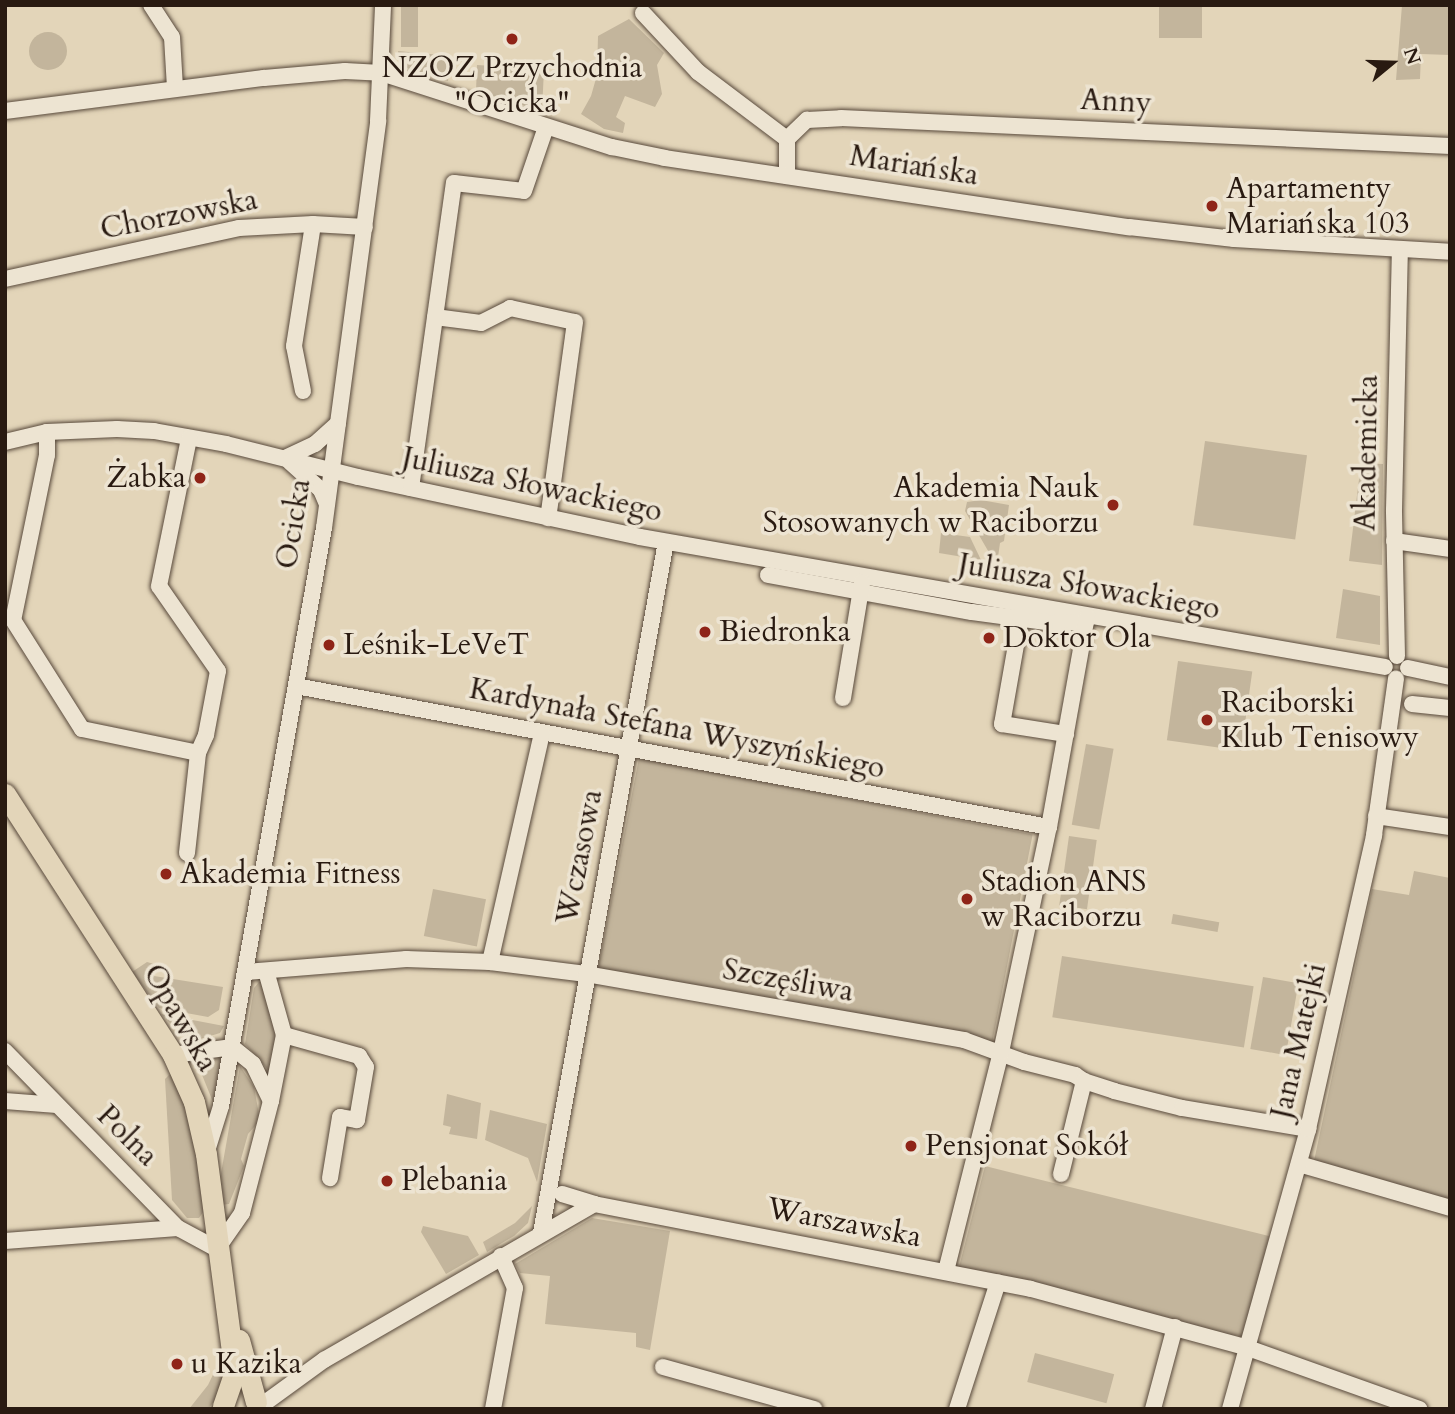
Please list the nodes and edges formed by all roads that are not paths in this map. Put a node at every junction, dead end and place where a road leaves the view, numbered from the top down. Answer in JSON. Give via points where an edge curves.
{"nodes":[{"id":1,"x":151,"y":5,"type":"edge"},
{"id":2,"x":383,"y":5,"type":"edge"},
{"id":3,"x":643,"y":13,"type":"dead end"},
{"id":4,"x":381,"y":73,"type":"junction"},
{"id":5,"x":175,"y":87,"type":"junction"},
{"id":6,"x":6,"y":108,"type":"edge"},
{"id":7,"x":546,"y":127,"type":"junction"},
{"id":8,"x":787,"y":139,"type":"junction"},
{"id":9,"x":1450,"y":146,"type":"edge"},
{"id":10,"x":787,"y":176,"type":"junction"},
{"id":11,"x":313,"y":224,"type":"junction"},
{"id":12,"x":365,"y":227,"type":"junction"},
{"id":13,"x":1400,"y":251,"type":"junction"},
{"id":14,"x":1450,"y":253,"type":"edge"},
{"id":15,"x":5,"y":279,"type":"edge"},
{"id":16,"x":435,"y":317,"type":"junction"},
{"id":17,"x":303,"y":391,"type":"dead end"},
{"id":18,"x":338,"y":422,"type":"junction"},
{"id":19,"x":47,"y":432,"type":"junction"},
{"id":20,"x":189,"y":438,"type":"junction"},
{"id":21,"x":5,"y":442,"type":"edge"},
{"id":22,"x":285,"y":458,"type":"junction"},
{"id":23,"x":331,"y":470,"type":"junction"},
{"id":24,"x":411,"y":488,"type":"junction"},
{"id":25,"x":327,"y":505,"type":"junction"},
{"id":26,"x":548,"y":518,"type":"junction"},
{"id":27,"x":1394,"y":541,"type":"junction"},
{"id":28,"x":666,"y":542,"type":"junction"},
{"id":29,"x":1450,"y":550,"type":"edge"},
{"id":30,"x":768,"y":575,"type":"dead end"},
{"id":31,"x":863,"y":576,"type":"junction"},
{"id":32,"x":860,"y":594,"type":"junction"},
{"id":33,"x":1022,"y":612,"type":"junction"},
{"id":34,"x":1086,"y":619,"type":"junction"},
{"id":35,"x":1391,"y":662,"type":"junction"},
{"id":36,"x":1402,"y":674,"type":"junction"},
{"id":37,"x":1450,"y":677,"type":"edge"},
{"id":38,"x":296,"y":685,"type":"junction"},
{"id":39,"x":843,"y":698,"type":"dead end"},
{"id":40,"x":1412,"y":704,"type":"dead end"},
{"id":41,"x":1450,"y":708,"type":"edge"},
{"id":42,"x":542,"y":733,"type":"junction"},
{"id":43,"x":1066,"y":734,"type":"junction"},
{"id":44,"x":629,"y":749,"type":"junction"},
{"id":45,"x":198,"y":753,"type":"junction"},
{"id":46,"x":5,"y":794,"type":"edge"},
{"id":47,"x":1376,"y":816,"type":"junction"},
{"id":48,"x":1049,"y":827,"type":"junction"},
{"id":49,"x":1450,"y":827,"type":"edge"},
{"id":50,"x":187,"y":853,"type":"dead end"},
{"id":51,"x":490,"y":962,"type":"junction"},
{"id":52,"x":266,"y":971,"type":"junction"},
{"id":53,"x":246,"y":972,"type":"junction"},
{"id":54,"x":586,"y":974,"type":"junction"},
{"id":55,"x":284,"y":1035,"type":"junction"},
{"id":56,"x":232,"y":1047,"type":"junction"},
{"id":57,"x":5,"y":1051,"type":"edge"},
{"id":58,"x":1001,"y":1052,"type":"junction"},
{"id":59,"x":173,"y":1055,"type":"junction"},
{"id":60,"x":1084,"y":1081,"type":"junction"},
{"id":61,"x":5,"y":1101,"type":"edge"},
{"id":62,"x":271,"y":1101,"type":"junction"},
{"id":63,"x":57,"y":1105,"type":"junction"},
{"id":64,"x":1308,"y":1129,"type":"junction"},
{"id":65,"x":206,"y":1154,"type":"junction"},
{"id":66,"x":1299,"y":1164,"type":"junction"},
{"id":67,"x":1061,"y":1174,"type":"dead end"},
{"id":68,"x":330,"y":1178,"type":"dead end"},
{"id":69,"x":554,"y":1193,"type":"junction"},
{"id":70,"x":594,"y":1204,"type":"junction"},
{"id":71,"x":1450,"y":1208,"type":"edge"},
{"id":72,"x":567,"y":1218,"type":"junction"},
{"id":73,"x":178,"y":1227,"type":"junction"},
{"id":74,"x":541,"y":1233,"type":"junction"},
{"id":75,"x":5,"y":1241,"type":"edge"},
{"id":76,"x":217,"y":1249,"type":"junction"},
{"id":77,"x":501,"y":1256,"type":"junction"},
{"id":78,"x":946,"y":1271,"type":"junction"},
{"id":79,"x":998,"y":1282,"type":"junction"},
{"id":80,"x":227,"y":1301,"type":"junction"},
{"id":81,"x":1175,"y":1327,"type":"junction"},
{"id":82,"x":1248,"y":1348,"type":"junction"},
{"id":83,"x":663,"y":1367,"type":"dead end"},
{"id":84,"x":290,"y":1384,"type":"junction"},
{"id":85,"x":263,"y":1401,"type":"edge"},
{"id":86,"x":221,"y":1407,"type":"edge"},
{"id":87,"x":494,"y":1409,"type":"edge"},
{"id":88,"x":814,"y":1409,"type":"edge"},
{"id":89,"x":957,"y":1409,"type":"edge"},
{"id":90,"x":1153,"y":1409,"type":"edge"},
{"id":91,"x":1230,"y":1409,"type":"edge"},
{"id":92,"x":1419,"y":1409,"type":"edge"}],
"edges":[{"from":1,"to":5,"type":"street","via":[[172,37]]},
{"from":2,"to":4,"type":"street","name":"Ocicka"},
{"from":3,"to":8,"type":"street","via":[[698,72]]},
{"from":4,"to":5,"type":"street","name":"Mariańska","via":[[345,71]]},
{"from":4,"to":7,"type":"street","name":"Mariańska"},
{"from":4,"to":12,"type":"street","name":"Ocicka"},
{"from":5,"to":6,"type":"street","name":"Mariańska"},
{"from":7,"to":10,"type":"street","name":"Mariańska","via":[[665,158]]},
{"from":7,"to":16,"type":"street","via":[[524,191],[454,183]]},
{"from":8,"to":9,"type":"street","name":"Anny","via":[[807,120],[841,118]]},
{"from":8,"to":10,"type":"street"},
{"from":10,"to":13,"type":"street","name":"Mariańska","via":[[1234,240]]},
{"from":11,"to":12,"type":"street","name":"Chorzowska"},
{"from":11,"to":15,"type":"street","name":"Chorzowska","via":[[239,228]]},
{"from":11,"to":17,"type":"street","via":[[294,346]]},
{"from":12,"to":18,"type":"street","name":"Ocicka"},
{"from":13,"to":14,"type":"street","name":"Mariańska"},
{"from":13,"to":27,"type":"street","name":"Akademicka"},
{"from":16,"to":24,"type":"street"},
{"from":16,"to":26,"type":"street","via":[[481,323],[510,308],[575,322]]},
{"from":18,"to":22,"type":"street","via":[[315,444]]},
{"from":18,"to":23,"type":"street","name":"Ocicka"},
{"from":19,"to":20,"type":"street","name":"Juliusza Słowackiego","via":[[117,429]]},
{"from":19,"to":21,"type":"street","name":"Juliusza Słowackiego"},
{"from":19,"to":45,"type":"street","via":[[47,455],[13,620],[82,729]]},
{"from":20,"to":22,"type":"street","name":"Juliusza Słowackiego"},
{"from":20,"to":45,"type":"street","via":[[159,586],[218,671]]},
{"from":22,"to":23,"type":"street","name":"Juliusza Słowackiego"},
{"from":22,"to":25,"type":"street","via":[[321,490]]},
{"from":23,"to":24,"type":"street","name":"Juliusza Słowackiego"},
{"from":23,"to":25,"type":"street","name":"Ocicka"},
{"from":24,"to":26,"type":"street","name":"Juliusza Słowackiego"},
{"from":25,"to":38,"type":"street","name":"Ocicka"},
{"from":26,"to":28,"type":"street","name":"Juliusza Słowackiego"},
{"from":27,"to":29,"type":"street"},
{"from":27,"to":35,"type":"street","name":"Akademicka"},
{"from":28,"to":31,"type":"street","name":"Juliusza Słowackiego"},
{"from":28,"to":44,"type":"street","name":"Wczasowa"},
{"from":30,"to":32,"type":"street"},
{"from":31,"to":32,"type":"street"},
{"from":31,"to":33,"type":"street","name":"Juliusza Słowackiego"},
{"from":32,"to":33,"type":"street"},
{"from":32,"to":39,"type":"street"},
{"from":33,"to":34,"type":"street","name":"Juliusza Słowackiego"},
{"from":33,"to":43,"type":"street","via":[[1002,724]]},
{"from":34,"to":35,"type":"street","name":"Juliusza Słowackiego"},
{"from":34,"to":43,"type":"street"},
{"from":35,"to":36,"type":"street","via":[[1388,676]]},
{"from":36,"to":37,"type":"street"},
{"from":36,"to":47,"type":"street","name":"Jana Matejki"},
{"from":38,"to":42,"type":"street","name":"Kardynała Stefana Wyszyńskiego"},
{"from":38,"to":53,"type":"street","name":"Ocicka"},
{"from":40,"to":41,"type":"street"},
{"from":42,"to":44,"type":"street","name":"Kardynała Stefana Wyszyńskiego"},
{"from":42,"to":51,"type":"street"},
{"from":43,"to":48,"type":"street"},
{"from":44,"to":48,"type":"street","name":"Kardynała Stefana Wyszyńskiego"},
{"from":44,"to":54,"type":"street","name":"Wczasowa"},
{"from":45,"to":50,"type":"street"},
{"from":46,"to":59,"type":"main road","name":"Opawska"},
{"from":47,"to":49,"type":"street"},
{"from":47,"to":64,"type":"street","name":"Jana Matejki"},
{"from":48,"to":58,"type":"street"},
{"from":51,"to":52,"type":"street","name":"Szczęśliwa","via":[[380,959]]},
{"from":51,"to":54,"type":"street","name":"Szczęśliwa"},
{"from":52,"to":53,"type":"street","name":"Szczęśliwa"},
{"from":52,"to":55,"type":"street"},
{"from":53,"to":56,"type":"street","name":"Ocicka"},
{"from":54,"to":58,"type":"street","name":"Szczęśliwa","via":[[964,1040]]},
{"from":54,"to":69,"type":"street","name":"Wczasowa"},
{"from":55,"to":62,"type":"street"},
{"from":55,"to":68,"type":"street","via":[[359,1056],[366,1067],[357,1120],[340,1117]]},
{"from":56,"to":59,"type":"street"},
{"from":56,"to":62,"type":"street","via":[[253,1063]]},
{"from":56,"to":65,"type":"street","name":"Ocicka"},
{"from":57,"to":63,"type":"street","name":"Polna"},
{"from":58,"to":60,"type":"street","name":"Szczęśliwa","via":[[1075,1074]]},
{"from":58,"to":78,"type":"street"},
{"from":59,"to":65,"type":"main road","name":"Opawska","via":[[194,1102]]},
{"from":60,"to":64,"type":"street","name":"Szczęśliwa","via":[[1182,1108]]},
{"from":60,"to":67,"type":"street"},
{"from":61,"to":63,"type":"street"},
{"from":62,"to":76,"type":"street","via":[[242,1213]]},
{"from":63,"to":73,"type":"street","name":"Polna"},
{"from":64,"to":66,"type":"street","name":"Jana Matejki"},
{"from":65,"to":76,"type":"main road","name":"Opawska"},
{"from":66,"to":71,"type":"street"},
{"from":66,"to":82,"type":"street","name":"Jana Matejki"},
{"from":69,"to":70,"type":"street"},
{"from":69,"to":72,"type":"street"},
{"from":69,"to":74,"type":"street","name":"Wczasowa"},
{"from":70,"to":72,"type":"street"},
{"from":70,"to":78,"type":"street","name":"Warszawska"},
{"from":72,"to":74,"type":"street"},
{"from":73,"to":75,"type":"street"},
{"from":73,"to":76,"type":"street","name":"Polna"},
{"from":74,"to":77,"type":"street"},
{"from":76,"to":80,"type":"main road","name":"Opawska"},
{"from":77,"to":84,"type":"street"},
{"from":77,"to":87,"type":"street","via":[[515,1288]]},
{"from":78,"to":79,"type":"street","name":"Warszawska"},
{"from":79,"to":81,"type":"street","name":"Warszawska"},
{"from":79,"to":89,"type":"street"},
{"from":80,"to":85,"type":"main road","name":"Opawska"},
{"from":80,"to":86,"type":"main road","name":"Opawska","via":[[233,1377]]},
{"from":81,"to":82,"type":"street","name":"Warszawska"},
{"from":81,"to":90,"type":"street"},
{"from":82,"to":91,"type":"street","name":"Jana Matejki"},
{"from":82,"to":92,"type":"street","name":"Warszawska"},
{"from":83,"to":88,"type":"street"},
{"from":84,"to":85,"type":"street"},
{"from":84,"to":85,"type":"street","via":[[262,1387]]},
{"from":85,"to":86,"type":"main road","via":[[238,1400]]}]}
